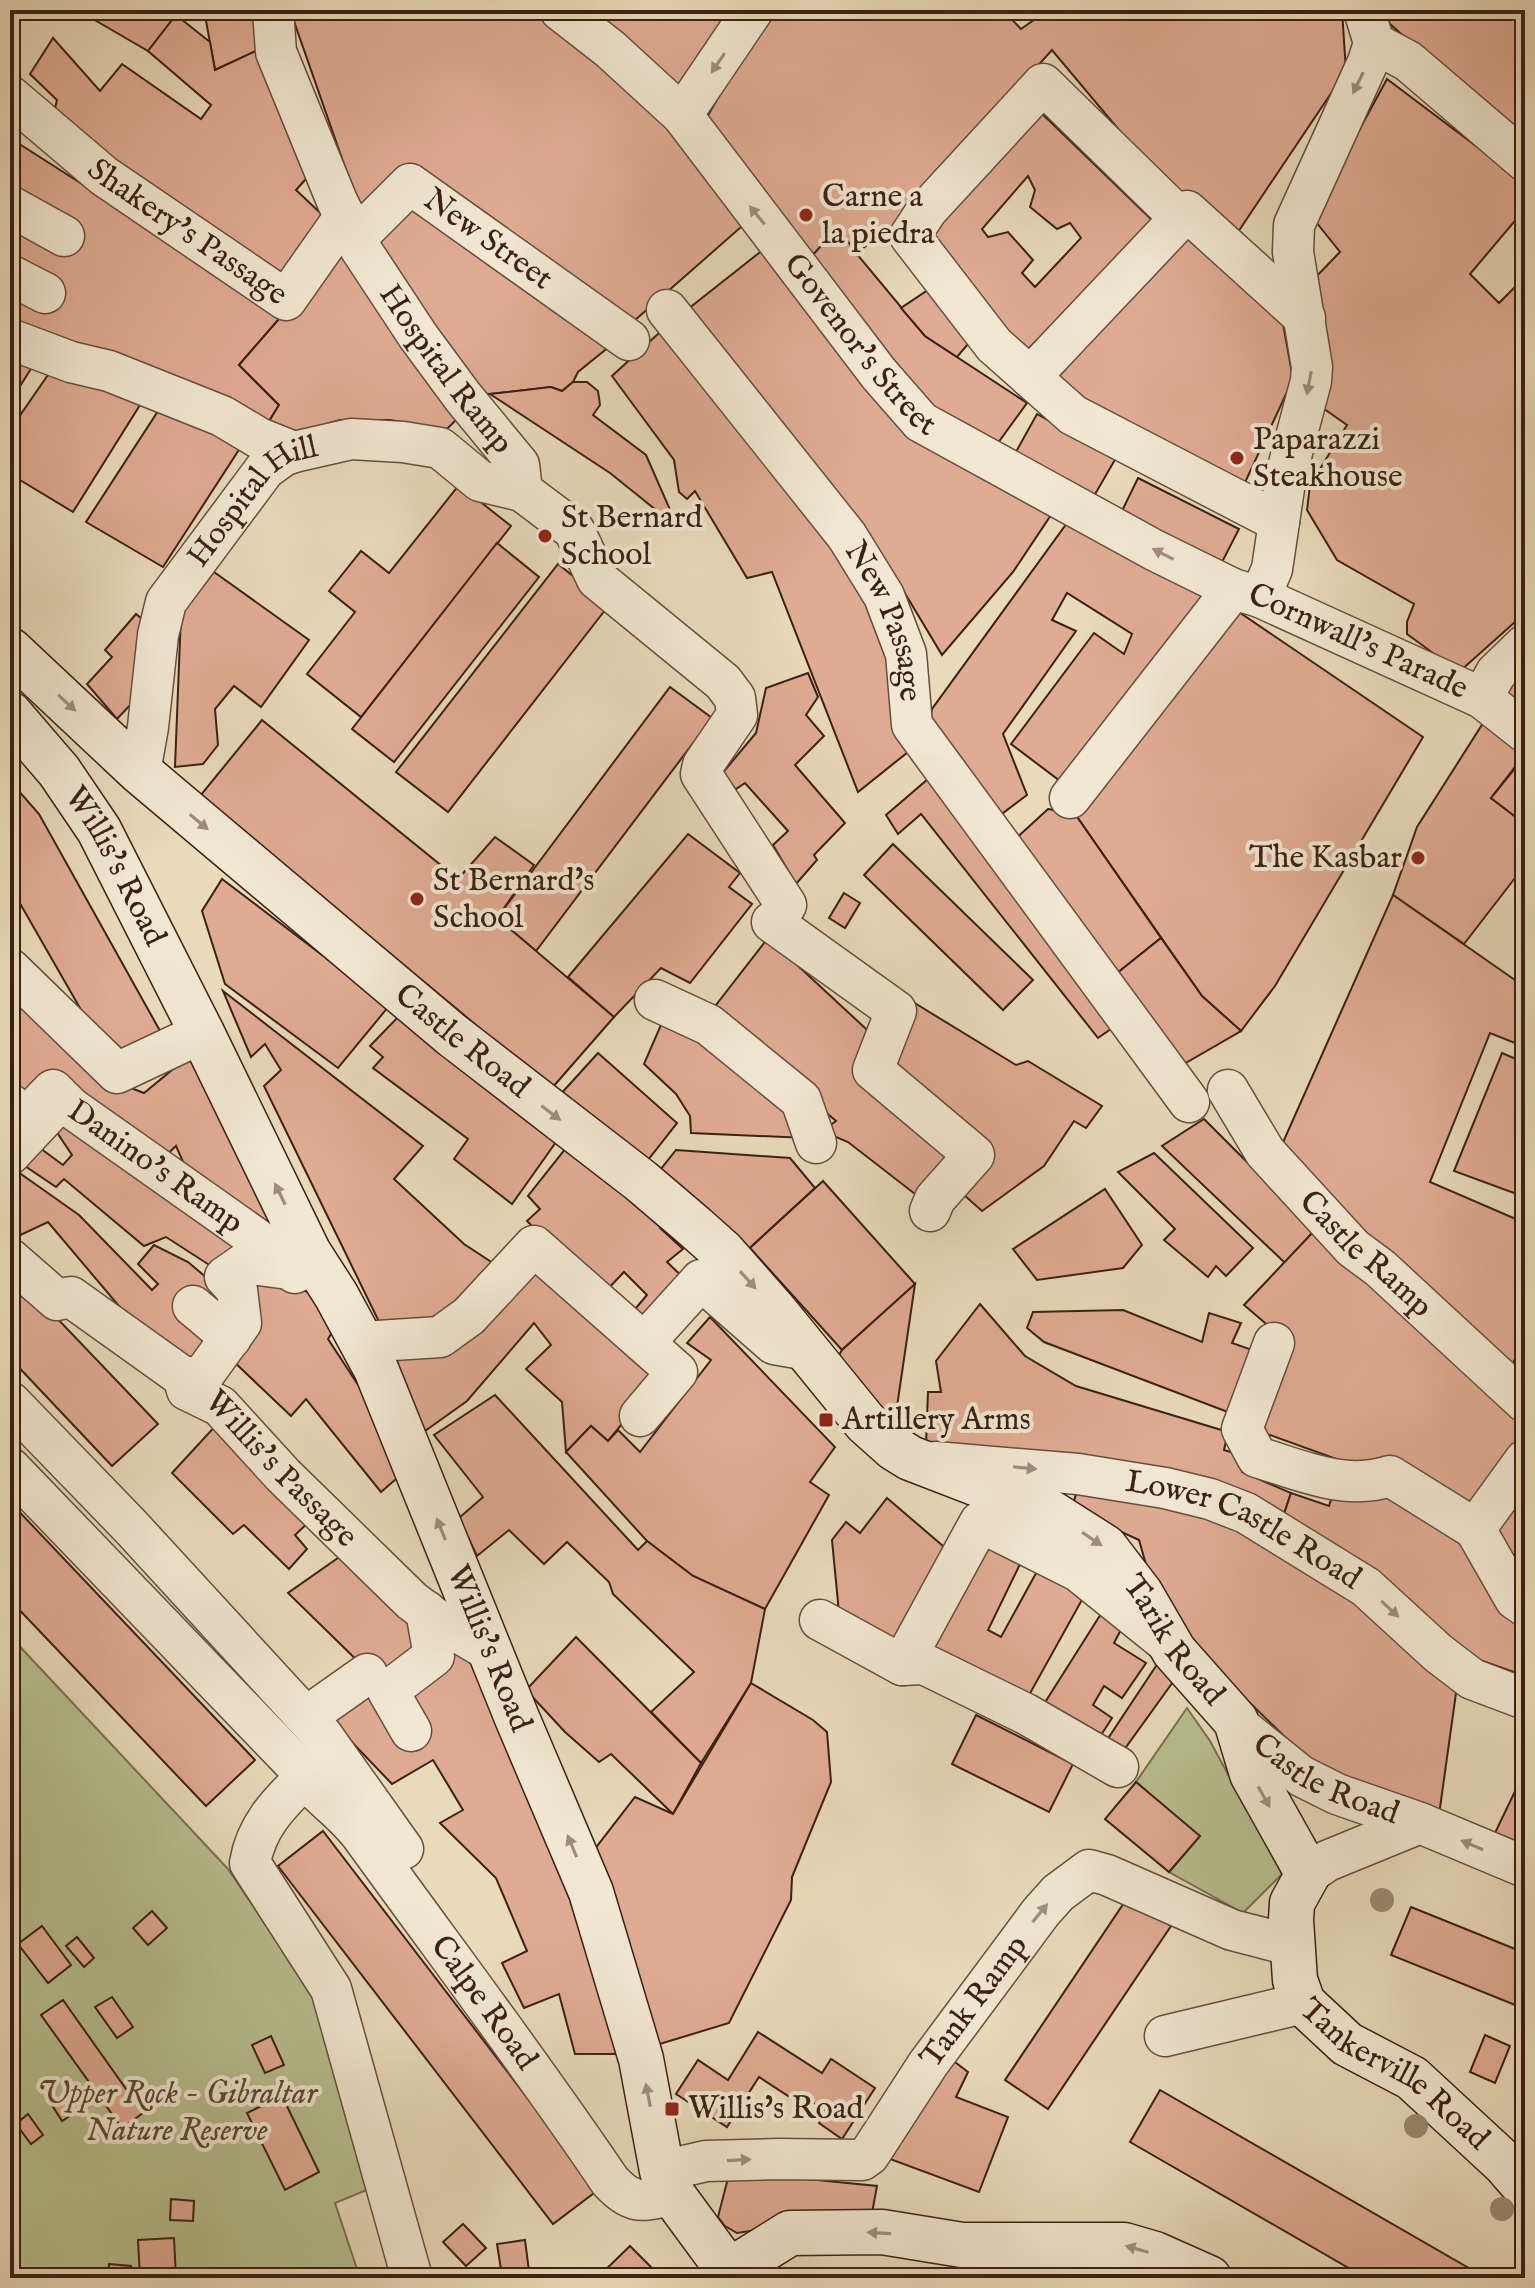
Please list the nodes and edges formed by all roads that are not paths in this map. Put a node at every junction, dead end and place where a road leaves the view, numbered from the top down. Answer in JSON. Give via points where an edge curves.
{"nodes":[{"id":1,"x":273,"y":10,"type":"edge"},
{"id":2,"x":560,"y":10,"type":"edge"},
{"id":3,"x":753,"y":10,"type":"edge"},
{"id":4,"x":1369,"y":26,"type":"edge"},
{"id":5,"x":10,"y":96,"type":"edge"},
{"id":6,"x":682,"y":115,"type":"junction"},
{"id":7,"x":1525,"y":161,"type":"edge"},
{"id":8,"x":10,"y":206,"type":"edge"},
{"id":9,"x":1180,"y":218,"type":"junction"},
{"id":10,"x":350,"y":227,"type":"junction"},
{"id":11,"x":64,"y":236,"type":"dead end"},
{"id":12,"x":10,"y":275,"type":"edge"},
{"id":13,"x":45,"y":293,"type":"dead end"},
{"id":14,"x":667,"y":310,"type":"dead end"},
{"id":15,"x":1305,"y":318,"type":"junction"},
{"id":16,"x":10,"y":339,"type":"edge"},
{"id":17,"x":629,"y":340,"type":"dead end"},
{"id":18,"x":1030,"y":377,"type":"junction"},
{"id":19,"x":294,"y":452,"type":"junction"},
{"id":20,"x":522,"y":491,"type":"junction"},
{"id":21,"x":1279,"y":522,"type":"junction"},
{"id":22,"x":1246,"y":593,"type":"junction"},
{"id":23,"x":1525,"y":645,"type":"edge"},
{"id":24,"x":10,"y":650,"type":"edge"},
{"id":25,"x":1482,"y":698,"type":"junction"},
{"id":26,"x":10,"y":714,"type":"edge"},
{"id":27,"x":1525,"y":732,"type":"edge"},
{"id":28,"x":140,"y":772,"type":"junction"},
{"id":29,"x":1070,"y":798,"type":"dead end"},
{"id":30,"x":10,"y":969,"type":"edge"},
{"id":31,"x":655,"y":1000,"type":"dead end"},
{"id":32,"x":202,"y":1033,"type":"junction"},
{"id":33,"x":1228,"y":1090,"type":"dead end"},
{"id":34,"x":61,"y":1099,"type":"junction"},
{"id":35,"x":1189,"y":1102,"type":"dead end"},
{"id":36,"x":10,"y":1104,"type":"edge"},
{"id":37,"x":10,"y":1123,"type":"edge"},
{"id":38,"x":10,"y":1138,"type":"edge"},
{"id":39,"x":816,"y":1143,"type":"dead end"},
{"id":40,"x":10,"y":1154,"type":"edge"},
{"id":41,"x":930,"y":1211,"type":"dead end"},
{"id":42,"x":10,"y":1259,"type":"edge"},
{"id":43,"x":326,"y":1281,"type":"junction"},
{"id":44,"x":193,"y":1306,"type":"dead end"},
{"id":45,"x":231,"y":1338,"type":"junction"},
{"id":46,"x":362,"y":1342,"type":"junction"},
{"id":47,"x":645,"y":1342,"type":"junction"},
{"id":48,"x":1274,"y":1343,"type":"dead end"},
{"id":49,"x":808,"y":1350,"type":"junction"},
{"id":50,"x":183,"y":1377,"type":"junction"},
{"id":51,"x":10,"y":1402,"type":"edge"},
{"id":52,"x":1525,"y":1402,"type":"edge"},
{"id":53,"x":640,"y":1416,"type":"dead end"},
{"id":54,"x":906,"y":1454,"type":"junction"},
{"id":55,"x":1525,"y":1460,"type":"edge"},
{"id":56,"x":10,"y":1468,"type":"edge"},
{"id":57,"x":1475,"y":1529,"type":"junction"},
{"id":58,"x":1525,"y":1606,"type":"edge"},
{"id":59,"x":426,"y":1611,"type":"junction"},
{"id":60,"x":820,"y":1620,"type":"dead end"},
{"id":61,"x":1172,"y":1647,"type":"junction"},
{"id":62,"x":490,"y":1651,"type":"junction"},
{"id":63,"x":902,"y":1665,"type":"junction"},
{"id":64,"x":367,"y":1674,"type":"dead end"},
{"id":65,"x":1525,"y":1699,"type":"edge"},
{"id":66,"x":306,"y":1717,"type":"junction"},
{"id":67,"x":1240,"y":1727,"type":"junction"},
{"id":68,"x":411,"y":1731,"type":"dead end"},
{"id":69,"x":1118,"y":1767,"type":"dead end"},
{"id":70,"x":304,"y":1779,"type":"junction"},
{"id":71,"x":1420,"y":1823,"type":"junction"},
{"id":72,"x":1525,"y":1867,"type":"edge"},
{"id":73,"x":1308,"y":1874,"type":"junction"},
{"id":74,"x":1294,"y":1946,"type":"junction"},
{"id":75,"x":456,"y":1965,"type":"junction"},
{"id":76,"x":1303,"y":2003,"type":"junction"},
{"id":77,"x":1165,"y":2036,"type":"dead end"},
{"id":78,"x":668,"y":2183,"type":"junction"},
{"id":79,"x":1525,"y":2187,"type":"edge"},
{"id":80,"x":731,"y":2274,"type":"edge"},
{"id":81,"x":412,"y":2278,"type":"edge"},
{"id":82,"x":1209,"y":2278,"type":"edge"}],
"edges":[{"from":1,"to":10,"type":"street","name":"Hospital Ramp","via":[[276,52]]},
{"from":2,"to":6,"type":"street","name":"Govenor's Street"},
{"from":3,"to":6,"type":"street","one_way":true},
{"from":4,"to":7,"type":"street"},
{"from":4,"to":15,"type":"street","one_way":true,"via":[[1368,62],[1294,225],[1293,252]]},
{"from":5,"to":10,"type":"street","name":"Shakery's Passage","via":[[104,176],[286,300]]},
{"from":22,"to":6,"type":"street","name":"Govenor's Street","one_way":true,"via":[[1154,550],[921,422]]},
{"from":8,"to":11,"type":"street"},
{"from":9,"to":15,"type":"street","via":[[1187,211]]},
{"from":9,"to":18,"type":"street"},
{"from":9,"to":18,"type":"street","via":[[1043,84],[927,210],[910,236],[994,345]]},
{"from":10,"to":17,"type":"street","name":"New Street","via":[[410,184]]},
{"from":10,"to":20,"type":"street","name":"Hospital Ramp","via":[[418,336],[519,465]]},
{"from":12,"to":13,"type":"street"},
{"from":14,"to":35,"type":"street","name":"New Passage","via":[[847,536],[884,596],[906,654],[912,725]]},
{"from":15,"to":21,"type":"street","one_way":true,"via":[[1311,381]]},
{"from":16,"to":19,"type":"street","via":[[185,401]]},
{"from":18,"to":21,"type":"street","via":[[1073,415]]},
{"from":19,"to":20,"type":"street","name":"Hospital Hill","via":[[351,439],[440,448],[480,481]]},
{"from":19,"to":28,"type":"street","name":"Hospital Hill","via":[[265,469],[166,602]]},
{"from":20,"to":41,"type":"street","name":"Hospital Ramp","via":[[574,530],[597,579],[714,673],[735,698],[737,715],[701,774],[779,913],[896,1011],[873,1070],[974,1155]]},
{"from":21,"to":22,"type":"street","via":[[1272,569]]},
{"from":22,"to":25,"type":"street","name":"Cornwall's Parade"},
{"from":22,"to":29,"type":"street"},
{"from":23,"to":25,"type":"street","via":[[1496,673]]},
{"from":24,"to":28,"type":"street","name":"Castle Road","one_way":true},
{"from":25,"to":27,"type":"street","name":"Cornwall's Parade"},
{"from":26,"to":32,"type":"street","name":"Willis’s Road","via":[[59,771],[99,830]]},
{"from":28,"to":49,"type":"street","name":"Castle Road","one_way":true,"via":[[452,1035],[677,1211],[723,1252]]},
{"from":30,"to":32,"type":"street","via":[[117,1073]]},
{"from":31,"to":39,"type":"street","via":[[709,1025],[801,1100]]},
{"from":43,"to":32,"type":"street","name":"Willis’s Road","one_way":true},
{"from":33,"to":52,"type":"street","name":"Castle Ramp","via":[[1265,1152],[1353,1248]]},
{"from":34,"to":36,"type":"street","name":"Danino's Ramp","via":[[53,1090],[25,1119]]},
{"from":34,"to":40,"type":"street"},
{"from":34,"to":43,"type":"street","name":"Danino's Ramp","via":[[264,1244]]},
{"from":37,"to":38,"type":"street","name":"Danino's Ramp","via":[[17,1131]]},
{"from":42,"to":50,"type":"street","via":[[57,1300],[71,1297]]},
{"from":43,"to":45,"type":"street","name":"Willis's Passage","via":[[307,1283],[289,1269],[245,1263],[225,1277],[237,1290],[241,1323]]},
{"from":43,"to":46,"type":"street","name":"Willis’s Road"},
{"from":44,"to":45,"type":"street"},
{"from":45,"to":50,"type":"street","name":"Willis's Passage","via":[[202,1377]]},
{"from":46,"to":47,"type":"street","via":[[440,1337],[469,1316],[534,1246]]},
{"from":62,"to":46,"type":"street","name":"Willis’s Road","one_way":true},
{"from":47,"to":49,"type":"street","via":[[701,1280],[774,1344]]},
{"from":47,"to":53,"type":"street","via":[[677,1372]]},
{"from":48,"to":57,"type":"street","via":[[1242,1429],[1257,1457],[1332,1480],[1370,1483],[1390,1476]]},
{"from":49,"to":54,"type":"street","name":"Castle Road","via":[[866,1423]]},
{"from":50,"to":59,"type":"street","name":"Willis's Passage","via":[[187,1390],[220,1406],[283,1475]]},
{"from":51,"to":66,"type":"street"},
{"from":54,"to":61,"type":"street","name":"Tarik Road","one_way":true,"via":[[1050,1512],[1105,1547]]},
{"from":54,"to":65,"type":"street","name":"Lower Castle Road","one_way":true,"via":[[1165,1488],[1246,1513],[1366,1587],[1472,1679]]},
{"from":55,"to":57,"type":"street"},
{"from":56,"to":70,"type":"street","name":"Calpe Road"},
{"from":57,"to":58,"type":"street","via":[[1515,1599]]},
{"from":59,"to":62,"type":"street","name":"Willis's Passage"},
{"from":59,"to":68,"type":"street","via":[[434,1656],[388,1691]]},
{"from":60,"to":63,"type":"street"},
{"from":61,"to":63,"type":"street","via":[[1078,1571],[980,1522]]},
{"from":61,"to":67,"type":"street","name":"Tarik Road"},
{"from":78,"to":62,"type":"street","name":"Willis’s Road","one_way":true,"via":[[643,2067],[591,1892]]},
{"from":63,"to":69,"type":"street","via":[[924,1664]]},
{"from":64,"to":66,"type":"street"},
{"from":66,"to":75,"type":"street","via":[[428,1884]]},
{"from":67,"to":71,"type":"street","name":"Castle Road","via":[[1301,1776]]},
{"from":67,"to":73,"type":"street","name":"Tarik Road","one_way":true,"via":[[1252,1774]]},
{"from":70,"to":75,"type":"street","name":"Calpe Road","via":[[359,1832]]},
{"from":70,"to":81,"type":"street","via":[[263,1825],[253,1841],[250,1863],[331,1989]]},
{"from":72,"to":71,"type":"street","name":"Castle Road","one_way":true},
{"from":71,"to":73,"type":"street","name":"Castle Road"},
{"from":73,"to":74,"type":"street","via":[[1292,1903]]},
{"from":74,"to":76,"type":"street","name":"Tankerville Road","via":[[1295,1980]]},
{"from":78,"to":74,"type":"street","name":"Tank Ramp","one_way":true,"via":[[706,2161],[862,2160],[869,2155],[928,2064],[1041,1912],[1089,1870],[1232,1930]]},
{"from":75,"to":78,"type":"street","name":"Calpe Road","via":[[617,2189],[642,2201]]},
{"from":76,"to":77,"type":"street"},
{"from":76,"to":79,"type":"street","name":"Tankerville Road","via":[[1347,2044],[1412,2078]]},
{"from":78,"to":80,"type":"street","name":"Willis’s Road"},
{"from":82,"to":80,"type":"street","one_way":true,"via":[[1124,2245],[962,2245],[882,2232],[790,2233]]}]}
